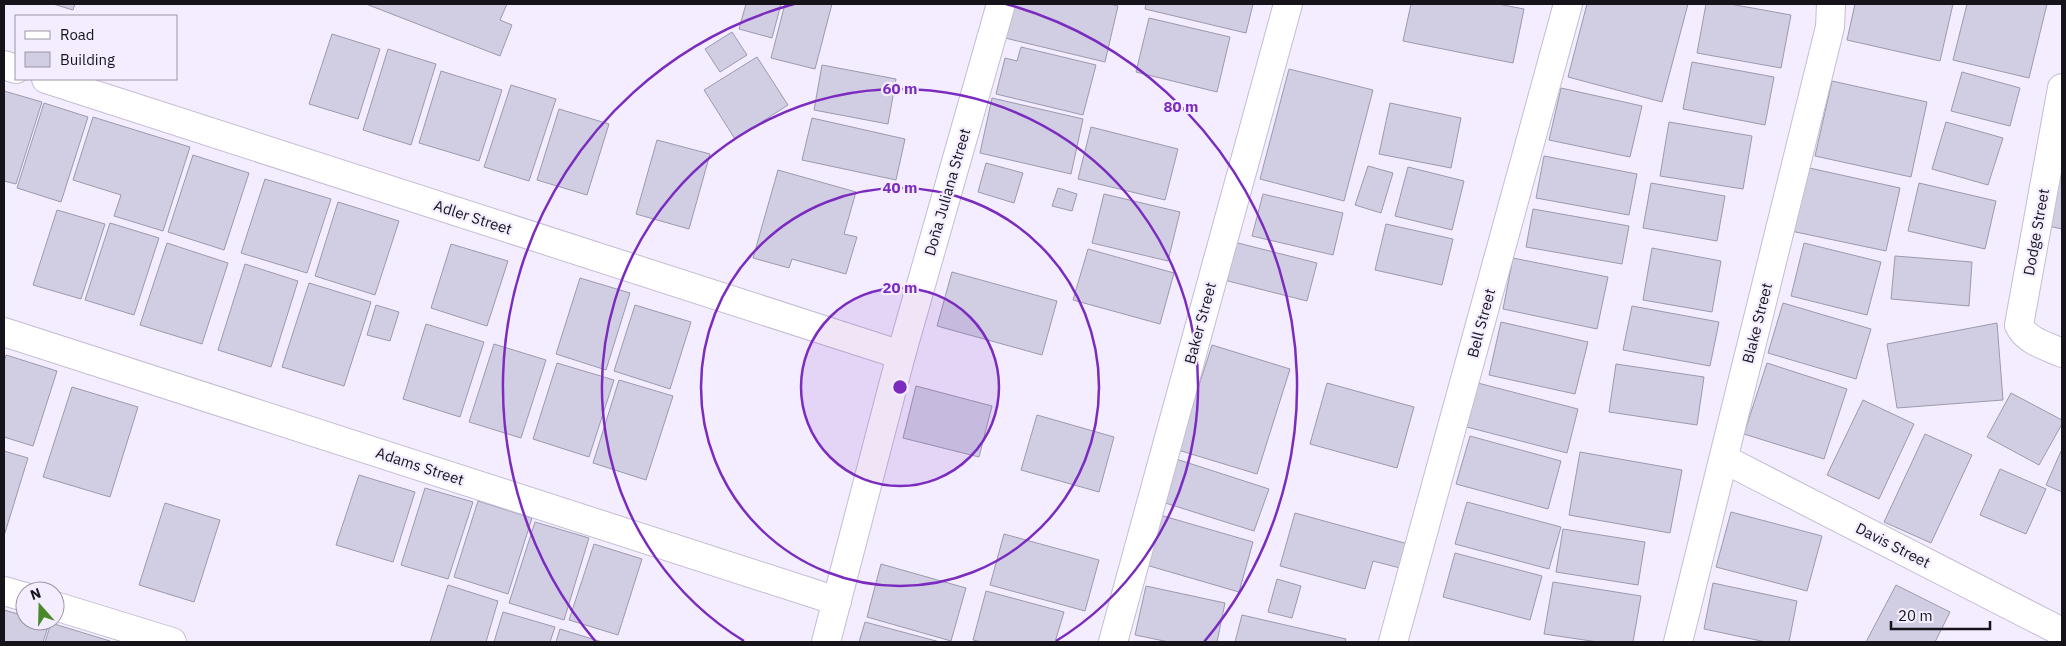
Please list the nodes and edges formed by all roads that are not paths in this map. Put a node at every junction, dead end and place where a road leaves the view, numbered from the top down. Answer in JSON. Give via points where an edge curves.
{"nodes":[{"id":1,"x":1001,"y":4,"type":"edge"},
{"id":2,"x":1288,"y":4,"type":"edge"},
{"id":3,"x":1568,"y":4,"type":"edge"},
{"id":4,"x":1830,"y":4,"type":"edge"},
{"id":5,"x":49,"y":80,"type":"edge"},
{"id":6,"x":2062,"y":88,"type":"edge"},
{"id":7,"x":4,"y":332,"type":"edge"},
{"id":8,"x":2062,"y":353,"type":"edge"},
{"id":9,"x":901,"y":355,"type":"junction"},
{"id":10,"x":1724,"y":459,"type":"junction"},
{"id":11,"x":837,"y":601,"type":"junction"},
{"id":12,"x":65,"y":609,"type":"edge"},
{"id":13,"x":2062,"y":632,"type":"edge"},
{"id":14,"x":172,"y":642,"type":"edge"},
{"id":15,"x":826,"y":642,"type":"edge"},
{"id":16,"x":1113,"y":642,"type":"edge"},
{"id":17,"x":1393,"y":642,"type":"edge"},
{"id":18,"x":1678,"y":642,"type":"edge"}],
"edges":[{"from":1,"to":9,"type":"street","name":"Doña Juliana Street"},
{"from":2,"to":16,"type":"street","name":"Baker Street"},
{"from":3,"to":17,"type":"street","name":"Bell Street"},
{"from":4,"to":10,"type":"street","name":"Blake Street","via":[[1830,27]]},
{"from":5,"to":9,"type":"street","name":"Adler Street"},
{"from":6,"to":8,"type":"street","name":"Dodge Street","via":[[2019,325],[2028,337]]},
{"from":7,"to":11,"type":"street","name":"Adams Street"},
{"from":9,"to":11,"type":"street","name":"Doña Juliana Street"},
{"from":10,"to":13,"type":"street","name":"Davis Street"},
{"from":10,"to":18,"type":"street","name":"Blake Street"},
{"from":11,"to":15,"type":"street","name":"Doña Juliana Street"},
{"from":12,"to":14,"type":"street"}]}
